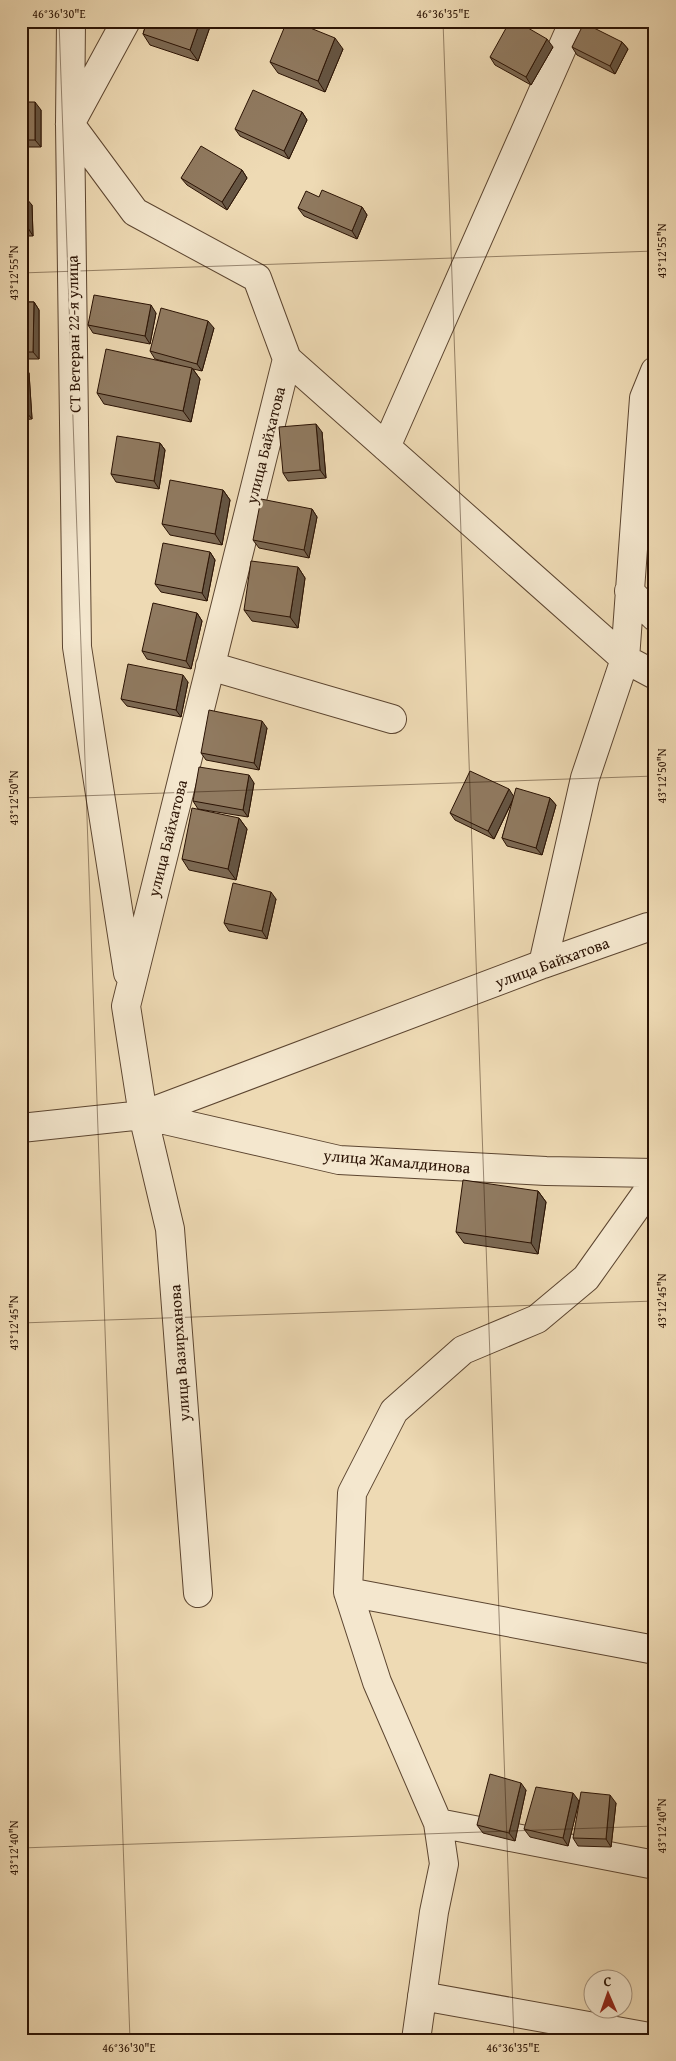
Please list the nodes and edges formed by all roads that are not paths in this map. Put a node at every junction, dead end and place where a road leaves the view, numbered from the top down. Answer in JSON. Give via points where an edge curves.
{"nodes":[{"id":1,"x":71,"y":21,"type":"edge"},
{"id":2,"x":126,"y":21,"type":"edge"},
{"id":3,"x":574,"y":21,"type":"edge"},
{"id":4,"x":70,"y":124,"type":"junction"},
{"id":5,"x":287,"y":359,"type":"junction"},
{"id":6,"x":655,"y":371,"type":"edge"},
{"id":7,"x":386,"y":447,"type":"junction"},
{"id":8,"x":629,"y":591,"type":"junction"},
{"id":9,"x":655,"y":617,"type":"edge"},
{"id":10,"x":625,"y":659,"type":"junction"},
{"id":11,"x":210,"y":666,"type":"junction"},
{"id":12,"x":655,"y":675,"type":"edge"},
{"id":13,"x":392,"y":719,"type":"dead end"},
{"id":14,"x":655,"y":928,"type":"edge"},
{"id":15,"x":543,"y":964,"type":"junction"},
{"id":16,"x":130,"y":986,"type":"junction"},
{"id":17,"x":143,"y":1115,"type":"junction"},
{"id":18,"x":21,"y":1128,"type":"edge"},
{"id":19,"x":655,"y":1173,"type":"edge"},
{"id":20,"x":655,"y":1181,"type":"edge"},
{"id":21,"x":348,"y":1592,"type":"junction"},
{"id":22,"x":198,"y":1593,"type":"dead end"},
{"id":23,"x":655,"y":1650,"type":"edge"},
{"id":24,"x":438,"y":1823,"type":"junction"},
{"id":25,"x":655,"y":1865,"type":"edge"},
{"id":26,"x":422,"y":1996,"type":"junction"},
{"id":27,"x":655,"y":2038,"type":"edge"},
{"id":28,"x":416,"y":2040,"type":"edge"}],
"edges":[{"from":1,"to":4,"type":"street","name":"СТ Ветеран 22-я улица"},
{"from":2,"to":4,"type":"street"},
{"from":3,"to":7,"type":"street"},
{"from":4,"to":5,"type":"street","via":[[135,212],[257,278]]},
{"from":4,"to":16,"type":"street","name":"СТ Ветеран 22-я улица","via":[[77,647]]},
{"from":5,"to":7,"type":"street"},
{"from":5,"to":11,"type":"street","name":"улица Байхатова"},
{"from":6,"to":8,"type":"street","via":[[644,398]]},
{"from":7,"to":10,"type":"street"},
{"from":8,"to":9,"type":"street"},
{"from":8,"to":10,"type":"street"},
{"from":10,"to":12,"type":"street"},
{"from":10,"to":15,"type":"street","via":[[585,778]]},
{"from":11,"to":13,"type":"street"},
{"from":11,"to":16,"type":"street","name":"улица Байхатова"},
{"from":14,"to":15,"type":"street","name":"улица Байхатова","via":[[648,927]]},
{"from":15,"to":17,"type":"street","name":"улица Байхатова"},
{"from":16,"to":17,"type":"street","name":"улица Байхатова","via":[[126,1006]]},
{"from":17,"to":18,"type":"street"},
{"from":17,"to":19,"type":"street","name":"улица Жамалдинова","via":[[339,1160]]},
{"from":17,"to":22,"type":"street","name":"улица Вазирханова","via":[[170,1229]]},
{"from":20,"to":21,"type":"street","via":[[586,1278],[537,1319],[463,1350],[394,1411],[352,1493]]},
{"from":21,"to":23,"type":"street"},
{"from":21,"to":24,"type":"street","via":[[377,1682]]},
{"from":24,"to":25,"type":"street"},
{"from":24,"to":26,"type":"street","via":[[444,1864]]},
{"from":26,"to":27,"type":"street"},
{"from":26,"to":28,"type":"street"}]}
